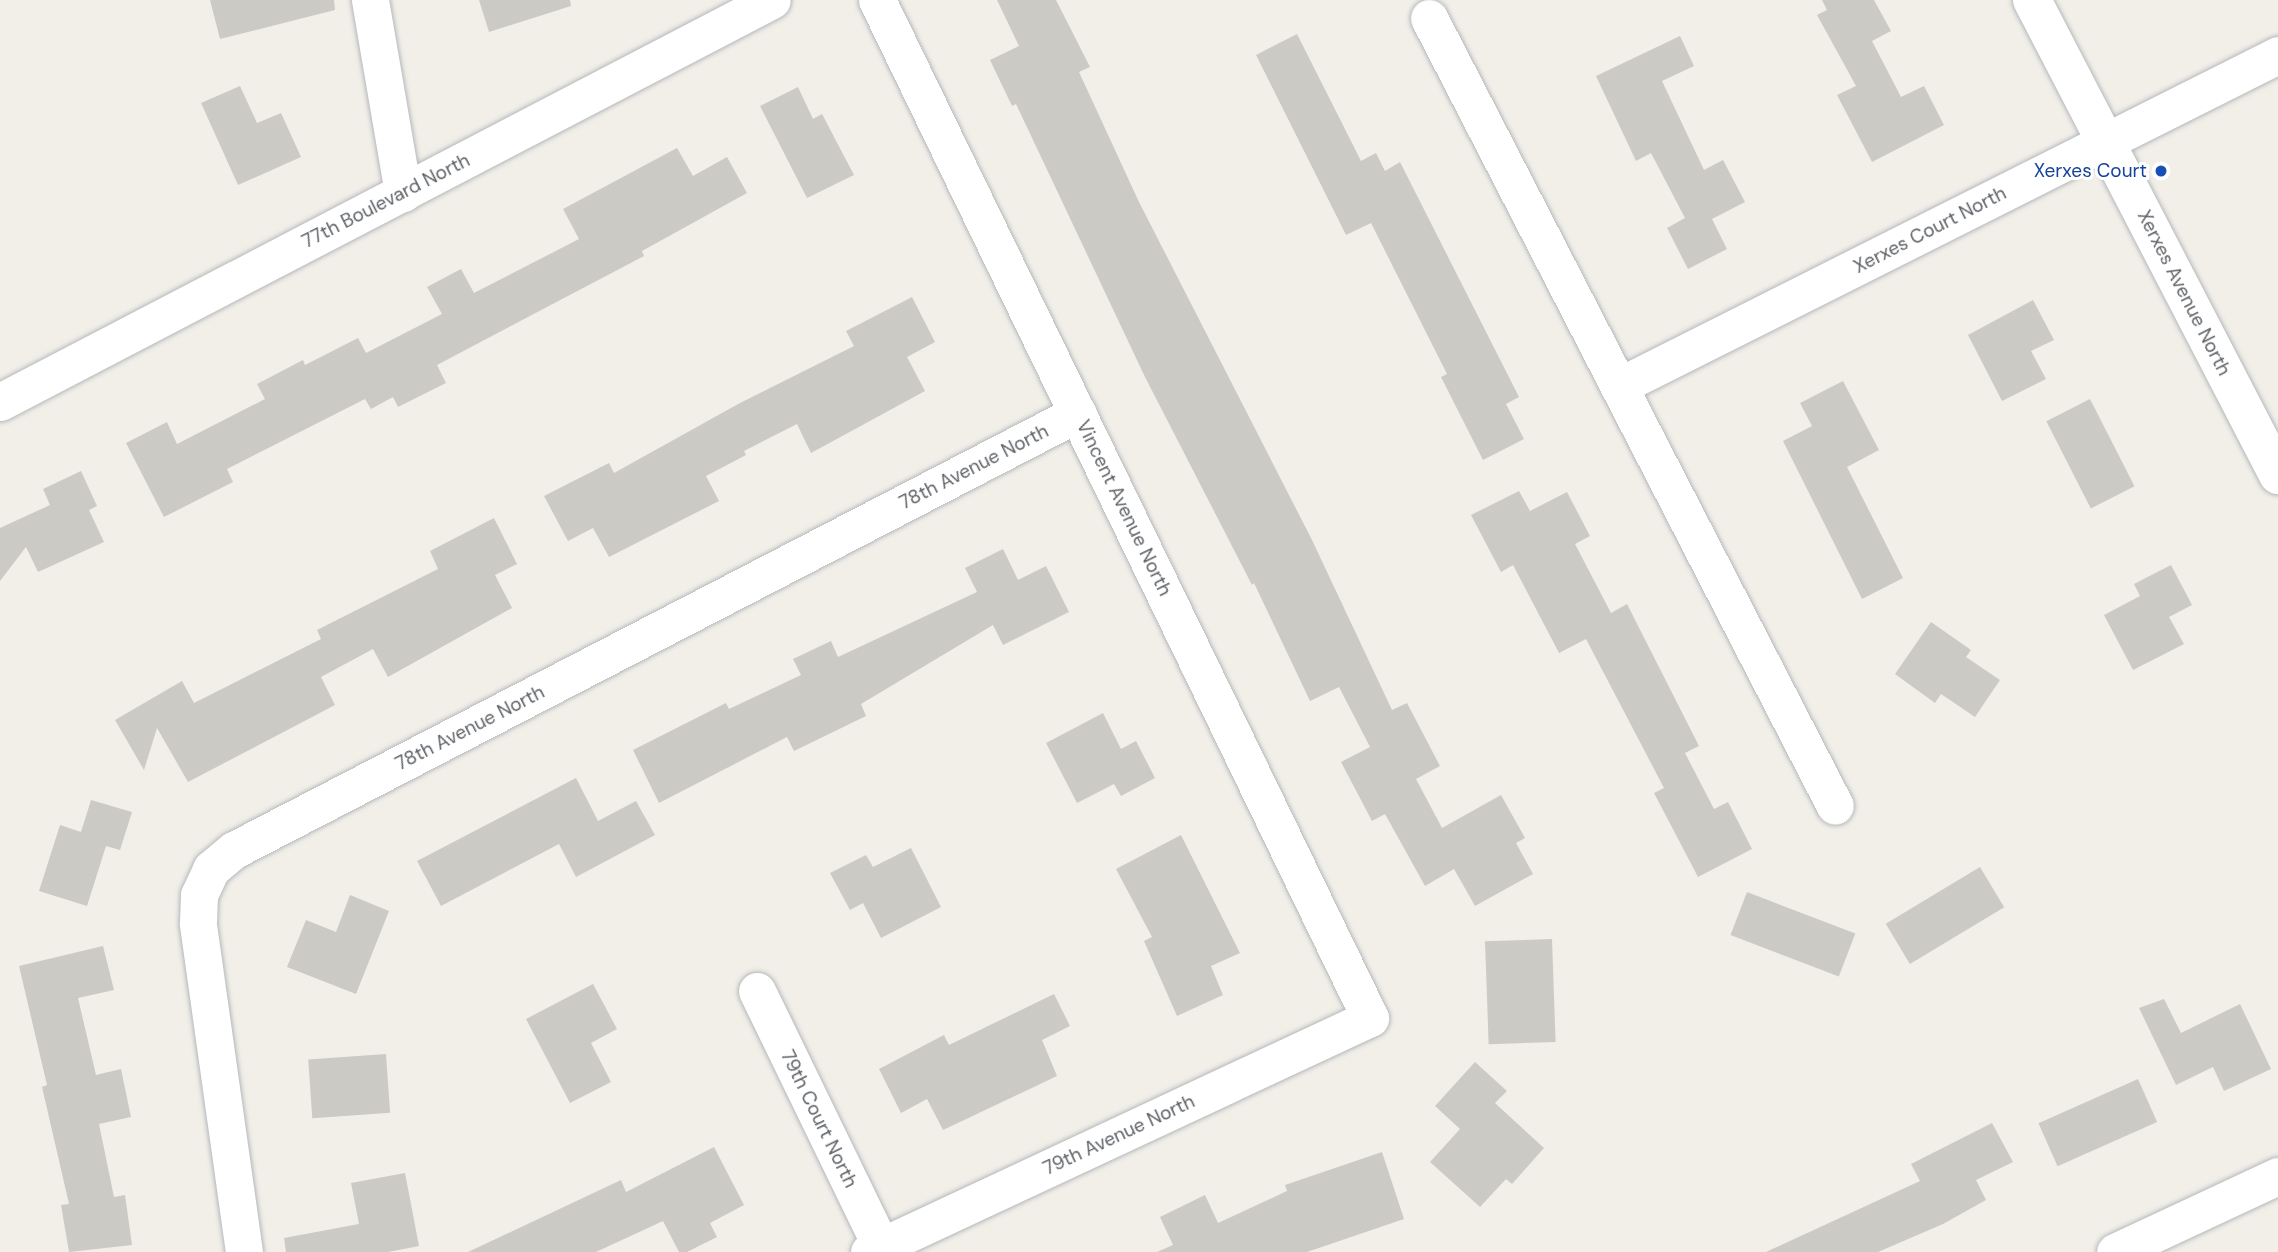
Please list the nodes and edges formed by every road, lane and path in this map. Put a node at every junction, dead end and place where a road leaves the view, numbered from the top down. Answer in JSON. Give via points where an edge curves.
{"nodes":[{"id":1,"x":370,"y":0,"type":"edge"},
{"id":2,"x":772,"y":0,"type":"edge"},
{"id":3,"x":877,"y":0,"type":"edge"},
{"id":4,"x":2032,"y":0,"type":"edge"},
{"id":5,"x":1429,"y":18,"type":"dead end"},
{"id":6,"x":2278,"y":55,"type":"edge"},
{"id":7,"x":2106,"y":142,"type":"junction"},
{"id":8,"x":403,"y":193,"type":"junction"},
{"id":9,"x":1619,"y":386,"type":"junction"},
{"id":10,"x":0,"y":402,"type":"edge"},
{"id":11,"x":1078,"y":413,"type":"junction"},
{"id":12,"x":2278,"y":475,"type":"edge"},
{"id":13,"x":1835,"y":806,"type":"dead end"},
{"id":14,"x":757,"y":991,"type":"dead end"},
{"id":15,"x":1370,"y":1018,"type":"joint"},
{"id":16,"x":2278,"y":1176,"type":"edge"},
{"id":17,"x":875,"y":1249,"type":"edge"},
{"id":18,"x":244,"y":1252,"type":"edge"},
{"id":19,"x":2115,"y":1252,"type":"edge"}],
"edges":[{"from":1,"to":8,"type":"street"},
{"from":2,"to":8,"type":"street","name":"77th Boulevard North"},
{"from":3,"to":11,"type":"street","name":"Vincent Avenue North"},
{"from":4,"to":7,"type":"street","name":"Xerxes Avenue North"},
{"from":5,"to":9,"type":"street"},
{"from":6,"to":7,"type":"street","name":"Xerxes Court North"},
{"from":7,"to":9,"type":"street","name":"Xerxes Court North"},
{"from":7,"to":12,"type":"street","name":"Xerxes Avenue North"},
{"from":8,"to":10,"type":"street","name":"77th Boulevard North"},
{"from":9,"to":13,"type":"street"},
{"from":11,"to":15,"type":"street","name":"Vincent Avenue North"},
{"from":11,"to":18,"type":"street","name":"78th Avenue North","via":[[234,850],[211,869],[199,895],[198,923]]},
{"from":14,"to":17,"type":"street","name":"79th Court North"},
{"from":15,"to":17,"type":"street","name":"79th Avenue North"},
{"from":16,"to":19,"type":"street"}]}
